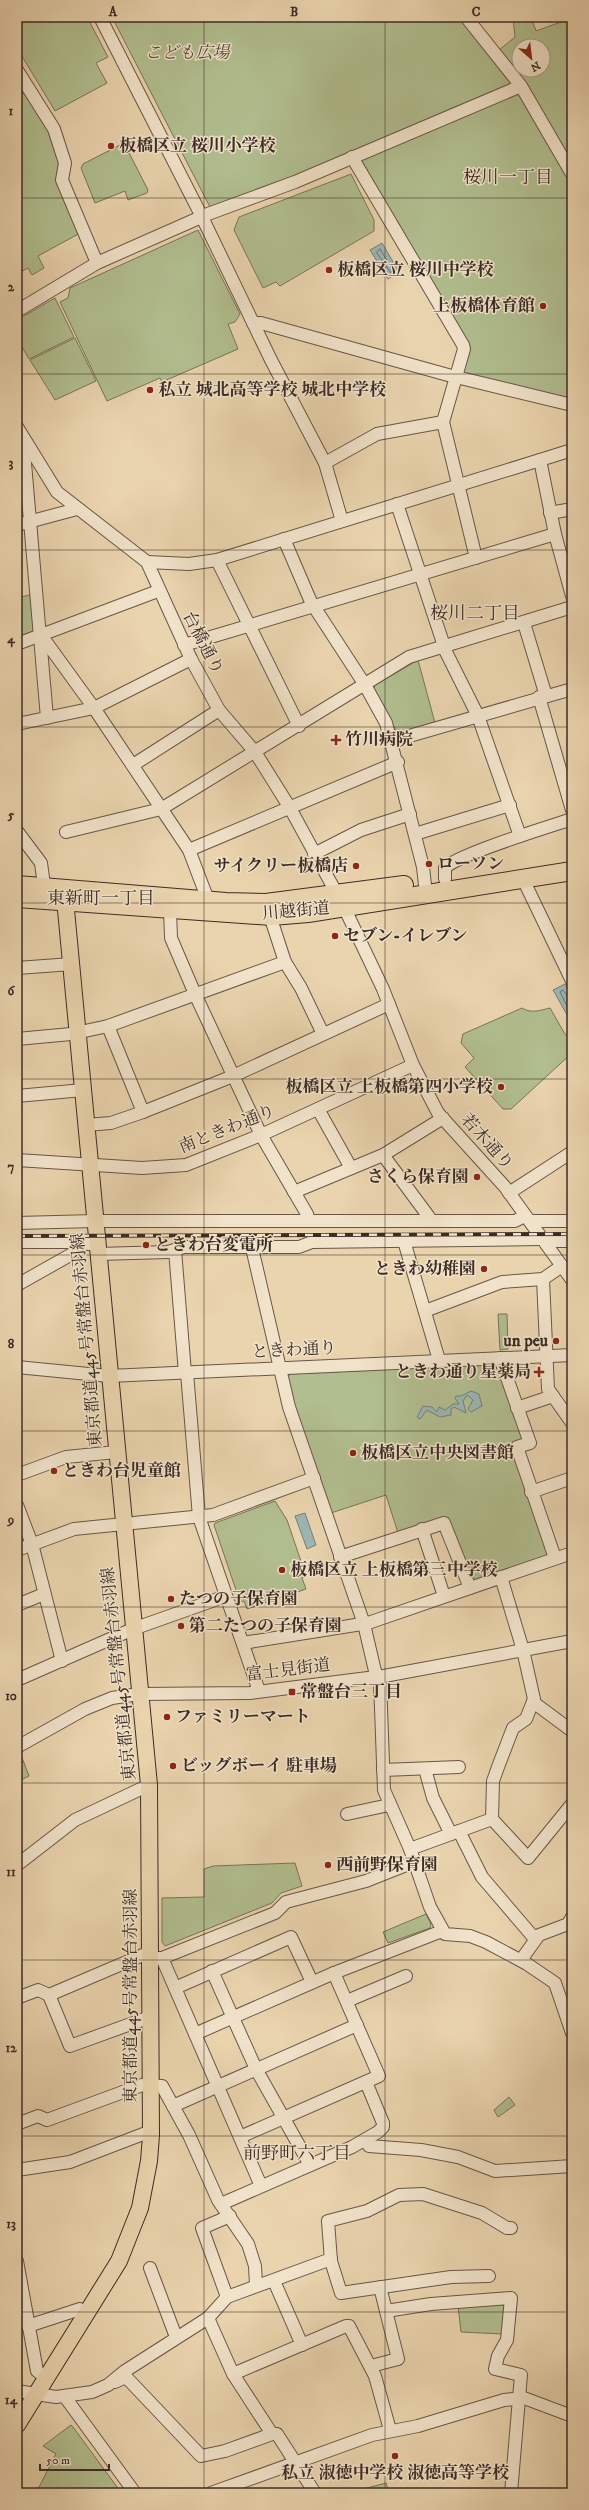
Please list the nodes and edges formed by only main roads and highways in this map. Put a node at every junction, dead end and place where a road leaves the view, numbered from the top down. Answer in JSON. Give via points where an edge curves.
{"nodes":[{"id":1,"x":572,"y":859,"type":"edge"},
{"id":2,"x":572,"y":871,"type":"edge"},
{"id":3,"x":17,"y":885,"type":"edge"},
{"id":4,"x":425,"y":888,"type":"junction"},
{"id":5,"x":46,"y":894,"type":"junction"},
{"id":6,"x":65,"y":896,"type":"junction"},
{"id":7,"x":17,"y":898,"type":"edge"},
{"id":8,"x":341,"y":901,"type":"junction"},
{"id":9,"x":17,"y":2425,"type":"edge"}],
"edges":[{"from":1,"to":4,"type":"highway","name":"川越街道","via":[[445,879]]},
{"from":2,"to":4,"type":"highway","name":"川越街道","via":[[523,879]]},
{"from":3,"to":5,"type":"highway","name":"川越街道"},
{"from":4,"to":8,"type":"highway","name":"川越街道"},
{"from":5,"to":6,"type":"highway","name":"川越街道"},
{"from":5,"to":7,"type":"highway","name":"川越街道"},
{"from":6,"to":8,"type":"highway","name":"川越街道","via":[[266,903]]},
{"from":6,"to":8,"type":"highway","name":"川越街道","via":[[170,910],[272,916]]},
{"from":6,"to":9,"type":"main road","name":"東京都道445号常盤台赤羽線","via":[[95,1221],[93,1248],[109,1376],[149,1785],[154,1956],[150,2017],[151,2131],[146,2185],[134,2226],[119,2261]]}]}
